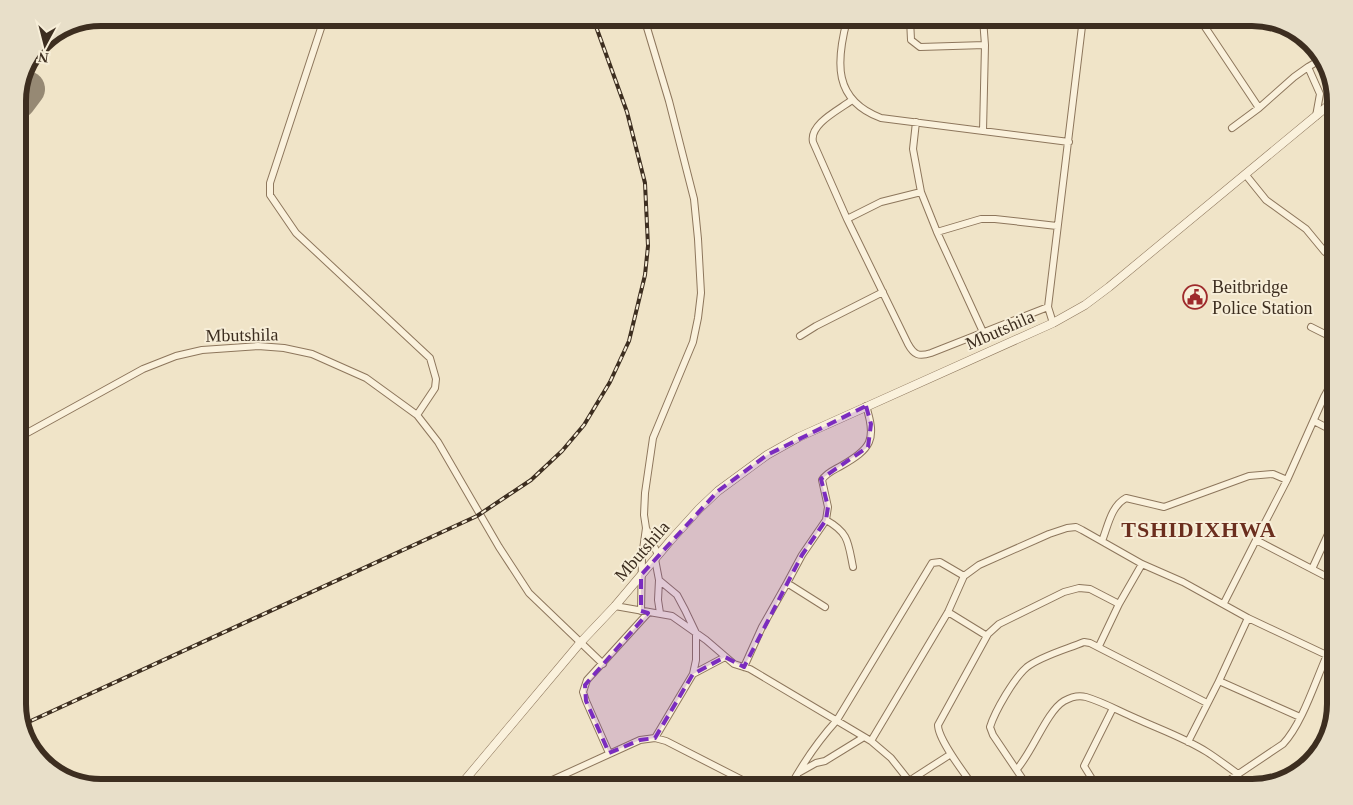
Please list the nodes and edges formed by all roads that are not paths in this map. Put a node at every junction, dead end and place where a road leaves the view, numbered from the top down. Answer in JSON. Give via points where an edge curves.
{"nodes":[{"id":1,"x":322,"y":26,"type":"edge"},
{"id":2,"x":646,"y":26,"type":"edge"},
{"id":3,"x":846,"y":26,"type":"edge"},
{"id":4,"x":910,"y":26,"type":"edge"},
{"id":5,"x":984,"y":26,"type":"edge"},
{"id":6,"x":1082,"y":26,"type":"edge"},
{"id":7,"x":1204,"y":26,"type":"edge"},
{"id":8,"x":985,"y":45,"type":"junction"},
{"id":9,"x":1315,"y":62,"type":"edge"},
{"id":10,"x":1308,"y":67,"type":"junction"},
{"id":11,"x":852,"y":100,"type":"junction"},
{"id":12,"x":1327,"y":107,"type":"edge"},
{"id":13,"x":1259,"y":108,"type":"junction"},
{"id":14,"x":1316,"y":116,"type":"junction"},
{"id":15,"x":916,"y":122,"type":"junction"},
{"id":16,"x":1232,"y":128,"type":"dead end"},
{"id":17,"x":983,"y":131,"type":"junction"},
{"id":18,"x":1069,"y":142,"type":"junction"},
{"id":19,"x":1246,"y":174,"type":"junction"},
{"id":20,"x":922,"y":192,"type":"junction"},
{"id":21,"x":848,"y":219,"type":"junction"},
{"id":22,"x":1057,"y":226,"type":"junction"},
{"id":23,"x":937,"y":232,"type":"junction"},
{"id":24,"x":1327,"y":254,"type":"edge"},
{"id":25,"x":883,"y":292,"type":"junction"},
{"id":26,"x":1048,"y":307,"type":"junction"},
{"id":27,"x":1053,"y":323,"type":"junction"},
{"id":28,"x":1311,"y":327,"type":"dead end"},
{"id":29,"x":983,"y":332,"type":"junction"},
{"id":30,"x":1327,"y":334,"type":"edge"},
{"id":31,"x":800,"y":336,"type":"dead end"},
{"id":32,"x":1327,"y":392,"type":"edge"},
{"id":33,"x":866,"y":406,"type":"junction"},
{"id":34,"x":417,"y":415,"type":"junction"},
{"id":35,"x":1314,"y":421,"type":"junction"},
{"id":36,"x":1327,"y":428,"type":"edge"},
{"id":37,"x":26,"y":434,"type":"edge"},
{"id":38,"x":1287,"y":480,"type":"junction"},
{"id":39,"x":826,"y":520,"type":"junction"},
{"id":40,"x":646,"y":528,"type":"junction"},
{"id":41,"x":1327,"y":538,"type":"edge"},
{"id":42,"x":1256,"y":540,"type":"junction"},
{"id":43,"x":1102,"y":541,"type":"junction"},
{"id":44,"x":657,"y":557,"type":"junction"},
{"id":45,"x":1142,"y":564,"type":"junction"},
{"id":46,"x":853,"y":567,"type":"dead end"},
{"id":47,"x":1312,"y":569,"type":"junction"},
{"id":48,"x":641,"y":575,"type":"junction"},
{"id":49,"x":964,"y":576,"type":"junction"},
{"id":50,"x":1327,"y":576,"type":"edge"},
{"id":51,"x":658,"y":580,"type":"junction"},
{"id":52,"x":787,"y":583,"type":"junction"},
{"id":53,"x":1119,"y":604,"type":"junction"},
{"id":54,"x":1224,"y":604,"type":"junction"},
{"id":55,"x":615,"y":606,"type":"junction"},
{"id":56,"x":825,"y":606,"type":"dead end"},
{"id":57,"x":641,"y":611,"type":"junction"},
{"id":58,"x":948,"y":612,"type":"junction"},
{"id":59,"x":648,"y":613,"type":"junction"},
{"id":60,"x":660,"y":613,"type":"junction"},
{"id":61,"x":1248,"y":618,"type":"junction"},
{"id":62,"x":696,"y":634,"type":"junction"},
{"id":63,"x":987,"y":636,"type":"junction"},
{"id":64,"x":580,"y":643,"type":"junction"},
{"id":65,"x":1099,"y":646,"type":"junction"},
{"id":66,"x":1327,"y":655,"type":"joint"},
{"id":67,"x":725,"y":657,"type":"junction"},
{"id":68,"x":603,"y":664,"type":"junction"},
{"id":69,"x":744,"y":667,"type":"junction"},
{"id":70,"x":693,"y":674,"type":"junction"},
{"id":71,"x":1218,"y":681,"type":"junction"},
{"id":72,"x":1207,"y":703,"type":"junction"},
{"id":73,"x":1113,"y":708,"type":"junction"},
{"id":74,"x":1300,"y":717,"type":"junction"},
{"id":75,"x":837,"y":720,"type":"junction"},
{"id":76,"x":864,"y":737,"type":"junction"},
{"id":77,"x":655,"y":738,"type":"junction"},
{"id":78,"x":871,"y":741,"type":"junction"},
{"id":79,"x":1188,"y":742,"type":"junction"},
{"id":80,"x":609,"y":753,"type":"junction"},
{"id":81,"x":951,"y":754,"type":"junction"},
{"id":82,"x":1017,"y":769,"type":"junction"},
{"id":83,"x":799,"y":773,"type":"junction"},
{"id":84,"x":1238,"y":774,"type":"junction"},
{"id":85,"x":467,"y":779,"type":"edge"},
{"id":86,"x":556,"y":779,"type":"edge"},
{"id":87,"x":739,"y":779,"type":"edge"},
{"id":88,"x":795,"y":779,"type":"edge"},
{"id":89,"x":907,"y":779,"type":"edge"},
{"id":90,"x":912,"y":779,"type":"edge"},
{"id":91,"x":968,"y":779,"type":"edge"},
{"id":92,"x":1023,"y":779,"type":"edge"},
{"id":93,"x":1092,"y":779,"type":"edge"},
{"id":94,"x":1231,"y":779,"type":"edge"}],
"edges":[{"from":1,"to":34,"type":"street","via":[[270,183],[270,195],[296,233],[430,358],[435,388]]},
{"from":2,"to":40,"type":"street","via":[[694,199],[701,293],[693,342],[653,438],[644,515]]},
{"from":3,"to":11,"type":"street","via":[[840,71]]},
{"from":4,"to":8,"type":"street","via":[[911,40],[920,47]]},
{"from":5,"to":8,"type":"street"},
{"from":6,"to":18,"type":"street"},
{"from":7,"to":13,"type":"street"},
{"from":8,"to":17,"type":"street"},
{"from":9,"to":10,"type":"street"},
{"from":10,"to":13,"type":"street"},
{"from":10,"to":14,"type":"street","via":[[1320,94]]},
{"from":11,"to":15,"type":"street","via":[[881,118]]},
{"from":11,"to":21,"type":"street","via":[[816,126],[812,136]]},
{"from":12,"to":14,"type":"street","name":"Mbutshila"},
{"from":13,"to":16,"type":"street"},
{"from":14,"to":19,"type":"street","name":"Mbutshila"},
{"from":15,"to":17,"type":"street"},
{"from":15,"to":20,"type":"street","via":[[913,149]]},
{"from":17,"to":18,"type":"street"},
{"from":18,"to":22,"type":"street"},
{"from":19,"to":24,"type":"street","via":[[1266,200],[1306,229]]},
{"from":19,"to":27,"type":"street","name":"Mbutshila","via":[[1109,287]]},
{"from":20,"to":21,"type":"street","via":[[881,202]]},
{"from":20,"to":23,"type":"street"},
{"from":21,"to":25,"type":"street"},
{"from":22,"to":23,"type":"street","via":[[995,218]]},
{"from":22,"to":26,"type":"street"},
{"from":23,"to":29,"type":"street"},
{"from":25,"to":29,"type":"street","via":[[915,354],[930,353]]},
{"from":25,"to":31,"type":"street"},
{"from":26,"to":27,"type":"street"},
{"from":26,"to":29,"type":"street"},
{"from":27,"to":33,"type":"street","name":"Mbutshila"},
{"from":28,"to":30,"type":"street"},
{"from":32,"to":35,"type":"street"},
{"from":33,"to":39,"type":"street","via":[[871,424],[868,447],[822,480],[828,507]]},
{"from":33,"to":44,"type":"street","name":"Mbutshila","via":[[799,437],[760,460],[718,491]]},
{"from":34,"to":37,"type":"street","name":"Mbutshila","via":[[366,378],[312,354],[284,348],[226,347],[184,354],[143,368]]},
{"from":34,"to":64,"type":"street","name":"Mbutshila","via":[[447,456],[529,593]]},
{"from":35,"to":36,"type":"street"},
{"from":35,"to":38,"type":"street"},
{"from":38,"to":42,"type":"street"},
{"from":38,"to":43,"type":"street","via":[[1273,474],[1249,476],[1164,506],[1126,498],[1118,502]]},
{"from":39,"to":46,"type":"street","via":[[846,537]]},
{"from":39,"to":52,"type":"street"},
{"from":40,"to":44,"type":"street"},
{"from":40,"to":48,"type":"street"},
{"from":41,"to":47,"type":"street"},
{"from":42,"to":47,"type":"street"},
{"from":42,"to":54,"type":"street"},
{"from":43,"to":45,"type":"street"},
{"from":43,"to":49,"type":"street","via":[[1076,527],[1067,528],[979,565]]},
{"from":44,"to":48,"type":"street","name":"Mbutshila"},
{"from":44,"to":51,"type":"street"},
{"from":45,"to":53,"type":"street"},
{"from":45,"to":54,"type":"street"},
{"from":47,"to":50,"type":"street"},
{"from":48,"to":55,"type":"street","name":"Mbutshila"},
{"from":48,"to":57,"type":"street"},
{"from":49,"to":58,"type":"street"},
{"from":49,"to":75,"type":"street","via":[[940,562],[932,563]]},
{"from":51,"to":60,"type":"street"},
{"from":51,"to":62,"type":"street","via":[[677,595]]},
{"from":52,"to":56,"type":"street"},
{"from":52,"to":69,"type":"street"},
{"from":53,"to":63,"type":"street","via":[[1090,589],[1078,588],[999,624]]},
{"from":53,"to":65,"type":"street"},
{"from":54,"to":61,"type":"street"},
{"from":55,"to":57,"type":"street"},
{"from":55,"to":64,"type":"street","name":"Mbutshila"},
{"from":57,"to":59,"type":"street"},
{"from":58,"to":63,"type":"street"},
{"from":58,"to":78,"type":"street"},
{"from":59,"to":60,"type":"street"},
{"from":59,"to":68,"type":"street"},
{"from":60,"to":62,"type":"street","via":[[672,616]]},
{"from":61,"to":66,"type":"street"},
{"from":61,"to":71,"type":"street"},
{"from":62,"to":67,"type":"street"},
{"from":62,"to":70,"type":"street"},
{"from":63,"to":81,"type":"street","via":[[939,723],[938,729]]},
{"from":64,"to":68,"type":"street"},
{"from":64,"to":85,"type":"street"},
{"from":65,"to":72,"type":"street"},
{"from":65,"to":82,"type":"street","via":[[1084,642],[1036,662],[1015,680],[990,727]]},
{"from":66,"to":74,"type":"street"},
{"from":67,"to":69,"type":"street"},
{"from":67,"to":70,"type":"street"},
{"from":68,"to":80,"type":"street","via":[[587,680],[583,692]]},
{"from":69,"to":75,"type":"street"},
{"from":70,"to":77,"type":"street"},
{"from":71,"to":72,"type":"street"},
{"from":71,"to":74,"type":"street"},
{"from":72,"to":79,"type":"street"},
{"from":73,"to":79,"type":"street"},
{"from":73,"to":82,"type":"street","via":[[1085,696],[1063,702]]},
{"from":73,"to":93,"type":"street","via":[[1084,766]]},
{"from":74,"to":84,"type":"street","via":[[1283,744]]},
{"from":75,"to":76,"type":"street"},
{"from":75,"to":83,"type":"street","via":[[819,739]]},
{"from":76,"to":78,"type":"street"},
{"from":76,"to":83,"type":"street","via":[[825,762],[816,763]]},
{"from":77,"to":80,"type":"street","via":[[640,740]]},
{"from":77,"to":87,"type":"street","via":[[666,740]]},
{"from":78,"to":89,"type":"street","via":[[891,758]]},
{"from":79,"to":84,"type":"street"},
{"from":80,"to":86,"type":"street"},
{"from":81,"to":90,"type":"street"},
{"from":81,"to":91,"type":"street"},
{"from":82,"to":92,"type":"street"},
{"from":83,"to":88,"type":"street"},
{"from":84,"to":94,"type":"street"}]}
